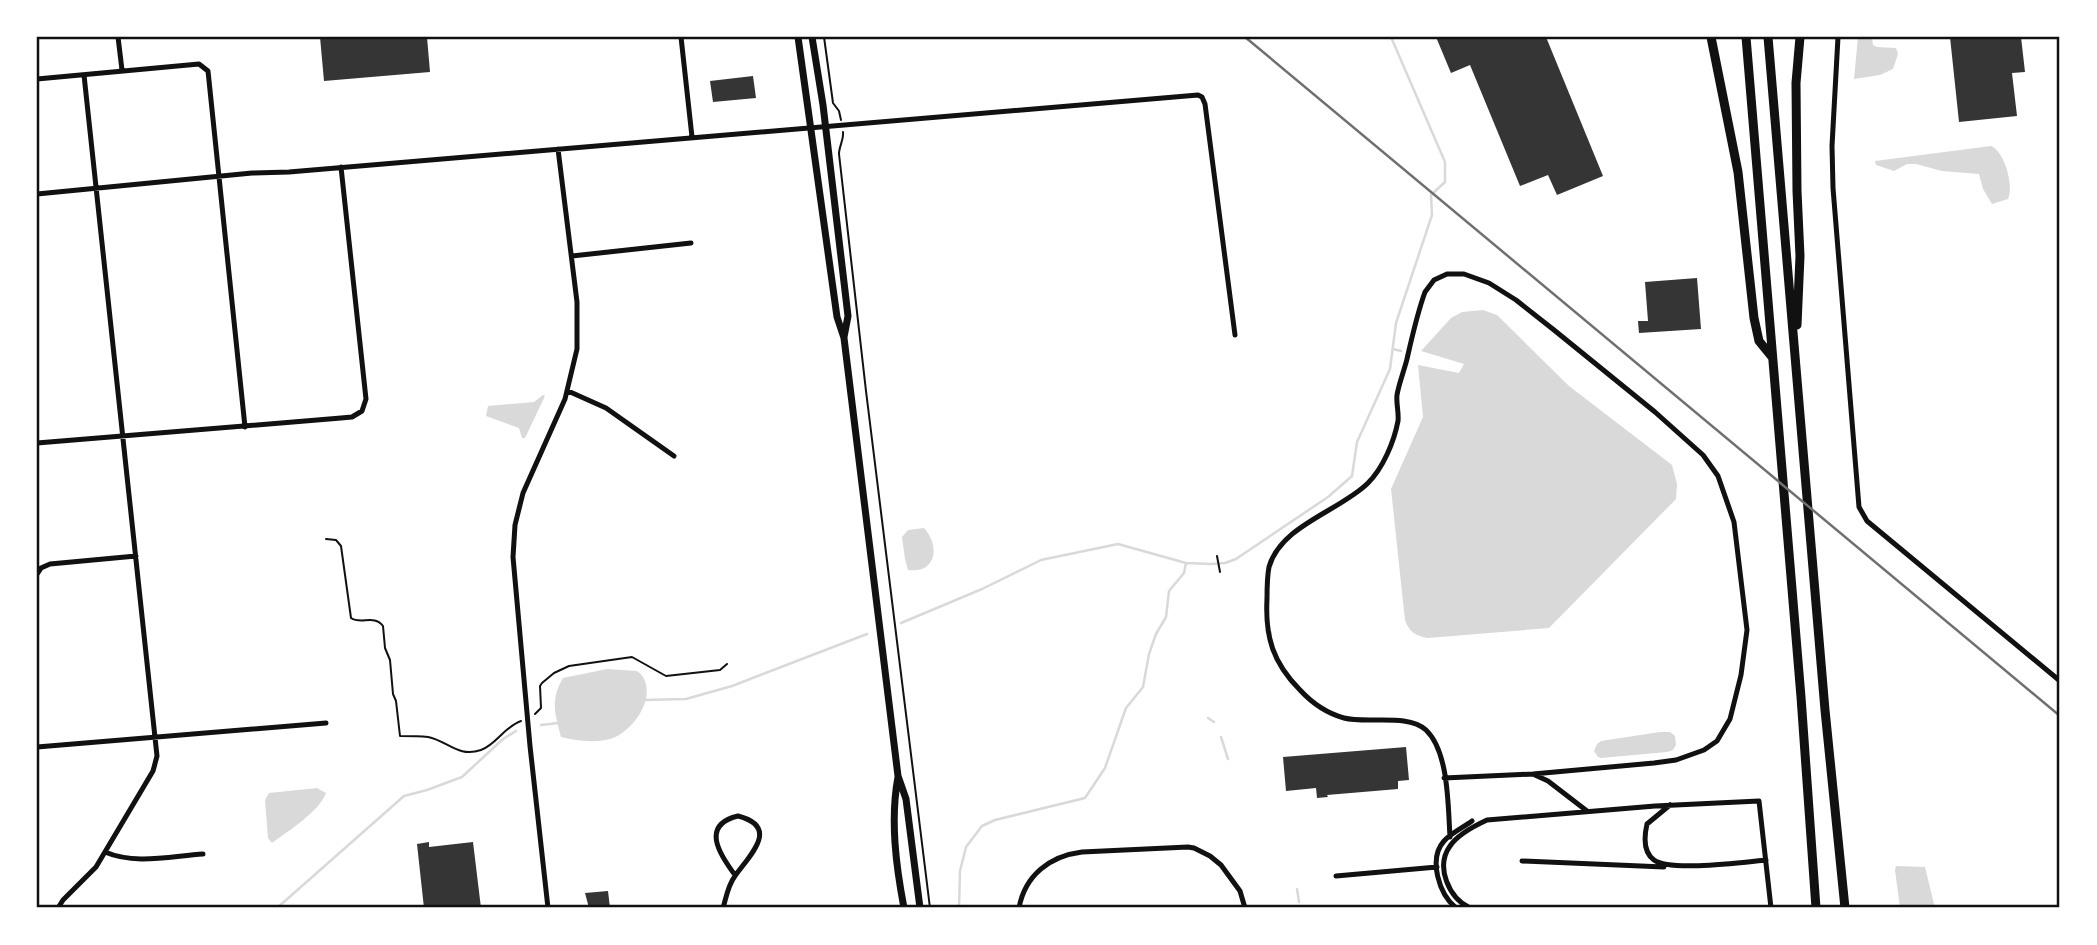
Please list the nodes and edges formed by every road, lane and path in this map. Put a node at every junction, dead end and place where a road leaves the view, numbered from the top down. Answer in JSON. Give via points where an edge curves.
{"nodes":[{"id":1,"x":118,"y":37,"type":"edge"},
{"id":2,"x":681,"y":37,"type":"edge"},
{"id":3,"x":798,"y":37,"type":"edge"},
{"id":4,"x":812,"y":37,"type":"edge"},
{"id":5,"x":824,"y":37,"type":"edge"},
{"id":6,"x":1711,"y":37,"type":"edge"},
{"id":7,"x":1746,"y":37,"type":"edge"},
{"id":8,"x":1768,"y":37,"type":"edge"},
{"id":9,"x":1800,"y":37,"type":"edge"},
{"id":10,"x":1838,"y":37,"type":"edge"},
{"id":11,"x":122,"y":70,"type":"junction"},
{"id":12,"x":84,"y":75,"type":"junction"},
{"id":13,"x":37,"y":79,"type":"edge"},
{"id":14,"x":841,"y":124,"type":"junction"},
{"id":15,"x":825,"y":126,"type":"junction"},
{"id":16,"x":810,"y":127,"type":"junction"},
{"id":17,"x":692,"y":137,"type":"junction"},
{"id":18,"x":558,"y":149,"type":"junction"},
{"id":19,"x":341,"y":167,"type":"junction"},
{"id":20,"x":218,"y":176,"type":"junction"},
{"id":21,"x":95,"y":189,"type":"junction"},
{"id":22,"x":37,"y":194,"type":"edge"},
{"id":23,"x":691,"y":243,"type":"dead end"},
{"id":24,"x":572,"y":256,"type":"junction"},
{"id":25,"x":1235,"y":335,"type":"dead end"},
{"id":26,"x":844,"y":338,"type":"junction"},
{"id":27,"x":1773,"y":358,"type":"junction"},
{"id":28,"x":1795,"y":358,"type":"junction"},
{"id":29,"x":568,"y":391,"type":"junction"},
{"id":30,"x":245,"y":427,"type":"junction"},
{"id":31,"x":122,"y":436,"type":"junction"},
{"id":32,"x":37,"y":443,"type":"edge"},
{"id":33,"x":674,"y":456,"type":"dead end"},
{"id":34,"x":326,"y":539,"type":"dead end"},
{"id":35,"x":136,"y":556,"type":"junction"},
{"id":36,"x":1217,"y":556,"type":"dead end"},
{"id":37,"x":1220,"y":572,"type":"dead end"},
{"id":38,"x":37,"y":574,"type":"edge"},
{"id":39,"x":384,"y":630,"type":"dead end"},
{"id":40,"x":2060,"y":681,"type":"edge"},
{"id":41,"x":326,"y":723,"type":"dead end"},
{"id":42,"x":155,"y":738,"type":"junction"},
{"id":43,"x":37,"y":747,"type":"edge"},
{"id":44,"x":1533,"y":774,"type":"junction"},
{"id":45,"x":898,"y":776,"type":"junction"},
{"id":46,"x":1444,"y":778,"type":"junction"},
{"id":47,"x":1671,"y":805,"type":"junction"},
{"id":48,"x":1587,"y":811,"type":"junction"},
{"id":49,"x":1472,"y":821,"type":"dead end"},
{"id":50,"x":1450,"y":837,"type":"junction"},
{"id":51,"x":105,"y":852,"type":"junction"},
{"id":52,"x":203,"y":853,"type":"dead end"},
{"id":53,"x":1766,"y":860,"type":"junction"},
{"id":54,"x":1522,"y":861,"type":"dead end"},
{"id":55,"x":1688,"y":866,"type":"junction"},
{"id":56,"x":1437,"y":867,"type":"junction"},
{"id":57,"x":735,"y":875,"type":"junction"},
{"id":58,"x":1336,"y":876,"type":"dead end"},
{"id":59,"x":58,"y":908,"type":"edge"},
{"id":60,"x":548,"y":908,"type":"edge"},
{"id":61,"x":723,"y":908,"type":"edge"},
{"id":62,"x":904,"y":908,"type":"edge"},
{"id":63,"x":920,"y":908,"type":"edge"},
{"id":64,"x":930,"y":908,"type":"edge"},
{"id":65,"x":1019,"y":908,"type":"edge"},
{"id":66,"x":1245,"y":908,"type":"edge"},
{"id":67,"x":1456,"y":908,"type":"edge"},
{"id":68,"x":1470,"y":908,"type":"edge"},
{"id":69,"x":1510,"y":908,"type":"edge"},
{"id":70,"x":1540,"y":908,"type":"edge"},
{"id":71,"x":1771,"y":908,"type":"edge"},
{"id":72,"x":1816,"y":908,"type":"edge"},
{"id":73,"x":1845,"y":908,"type":"edge"}],
"edges":[{"from":1,"to":11,"type":"street"},
{"from":2,"to":17,"type":"street"},
{"from":3,"to":16,"type":"main road"},
{"from":4,"to":15,"type":"main road"},
{"from":5,"to":14,"type":"path","via":[[833,103]]},
{"from":6,"to":27,"type":"highway","via":[[1738,172],[1754,318],[1759,341]]},
{"from":7,"to":27,"type":"highway"},
{"from":8,"to":28,"type":"highway"},
{"from":9,"to":28,"type":"highway","via":[[1796,94],[1801,257]]},
{"from":10,"to":40,"type":"street","via":[[1833,188],[1859,507],[1867,521]]},
{"from":11,"to":12,"type":"street"},
{"from":11,"to":20,"type":"street","via":[[205,67]]},
{"from":12,"to":13,"type":"street"},
{"from":12,"to":21,"type":"street"},
{"from":14,"to":15,"type":"street"},
{"from":14,"to":25,"type":"street","via":[[1202,97]]},
{"from":14,"to":64,"type":"path","via":[[844,137],[839,154],[852,273]]},
{"from":15,"to":16,"type":"street"},
{"from":15,"to":26,"type":"main road","via":[[848,316]]},
{"from":16,"to":17,"type":"street"},
{"from":16,"to":26,"type":"main road","via":[[837,317]]},
{"from":17,"to":18,"type":"street"},
{"from":18,"to":19,"type":"street"},
{"from":18,"to":24,"type":"street"},
{"from":19,"to":20,"type":"street"},
{"from":19,"to":30,"type":"street","via":[[366,406],[352,417]]},
{"from":20,"to":21,"type":"street"},
{"from":20,"to":30,"type":"street"},
{"from":21,"to":22,"type":"street"},
{"from":21,"to":31,"type":"street"},
{"from":23,"to":24,"type":"street"},
{"from":24,"to":29,"type":"street","via":[[578,324]]},
{"from":26,"to":45,"type":"main road"},
{"from":27,"to":72,"type":"highway"},
{"from":28,"to":73,"type":"highway"},
{"from":29,"to":33,"type":"street","via":[[606,408]]},
{"from":29,"to":60,"type":"street","via":[[523,493],[514,538]]},
{"from":30,"to":31,"type":"street"},
{"from":31,"to":32,"type":"street"},
{"from":31,"to":35,"type":"street"},
{"from":34,"to":39,"type":"path","via":[[336,540],[342,551],[351,618],[377,621]]},
{"from":35,"to":38,"type":"street","via":[[50,564]]},
{"from":35,"to":42,"type":"street"},
{"from":36,"to":37,"type":"path"},
{"from":41,"to":42,"type":"street"},
{"from":42,"to":43,"type":"street"},
{"from":42,"to":51,"type":"street","via":[[153,771]]},
{"from":44,"to":46,"type":"street"},
{"from":44,"to":46,"type":"street","via":[[1675,760],[1717,741],[1737,695],[1746,637],[1734,522],[1718,476],[1703,455],[1516,300],[1489,283],[1455,274],[1434,280],[1424,292],[1387,454],[1367,484],[1283,543],[1270,566],[1266,606],[1275,656],[1285,676],[1310,701],[1344,718],[1419,725],[1435,742]]},
{"from":44,"to":48,"type":"street"},
{"from":45,"to":62,"type":"main road","via":[[895,823]]},
{"from":45,"to":63,"type":"main road","via":[[906,799]]},
{"from":46,"to":50,"type":"street"},
{"from":47,"to":48,"type":"street"},
{"from":47,"to":53,"type":"street","via":[[1759,801]]},
{"from":47,"to":55,"type":"street","via":[[1647,824],[1644,840],[1654,860]]},
{"from":48,"to":68,"type":"street","via":[[1486,820],[1461,835],[1449,846],[1444,862],[1448,887]]},
{"from":49,"to":50,"type":"street"},
{"from":50,"to":56,"type":"street","via":[[1438,853]]},
{"from":51,"to":52,"type":"street","via":[[132,859]]},
{"from":51,"to":59,"type":"street"},
{"from":53,"to":55,"type":"street"},
{"from":53,"to":71,"type":"street"},
{"from":54,"to":55,"type":"street"},
{"from":56,"to":58,"type":"street"},
{"from":56,"to":67,"type":"street","via":[[1443,892]]},
{"from":57,"to":57,"type":"street","via":[[760,838],[753,822],[738,816],[723,822],[716,839]]},
{"from":57,"to":61,"type":"street"},
{"from":65,"to":66,"type":"street","via":[[1033,876],[1065,855],[1188,846],[1222,865],[1240,891]]},
{"from":69,"to":70,"type":"street"}]}
